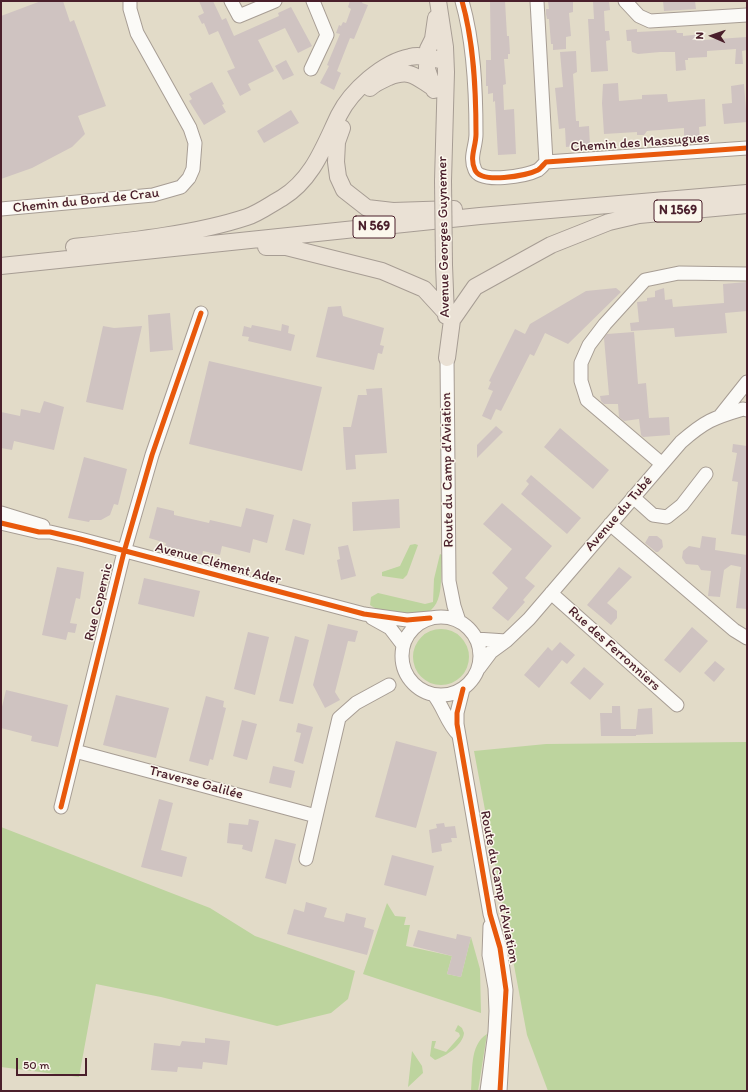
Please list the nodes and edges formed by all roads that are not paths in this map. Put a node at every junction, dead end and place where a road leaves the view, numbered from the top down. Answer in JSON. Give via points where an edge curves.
{"nodes":[{"id":1,"x":130,"y":1,"type":"edge"},
{"id":2,"x":231,"y":1,"type":"edge"},
{"id":3,"x":275,"y":1,"type":"edge"},
{"id":4,"x":313,"y":1,"type":"edge"},
{"id":5,"x":434,"y":1,"type":"edge"},
{"id":6,"x":438,"y":1,"type":"edge"},
{"id":7,"x":462,"y":1,"type":"edge"},
{"id":8,"x":537,"y":1,"type":"edge"},
{"id":9,"x":625,"y":1,"type":"edge"},
{"id":10,"x":747,"y":15,"type":"edge"},
{"id":11,"x":445,"y":61,"type":"junction"},
{"id":12,"x":422,"y":67,"type":"junction"},
{"id":13,"x":311,"y":69,"type":"dead end"},
{"id":14,"x":443,"y":116,"type":"junction"},
{"id":15,"x":747,"y":148,"type":"edge"},
{"id":16,"x":542,"y":166,"type":"junction"},
{"id":17,"x":747,"y":193,"type":"edge"},
{"id":18,"x":747,"y":204,"type":"edge"},
{"id":19,"x":559,"y":208,"type":"junction"},
{"id":20,"x":1,"y":209,"type":"edge"},
{"id":21,"x":180,"y":247,"type":"junction"},
{"id":22,"x":1,"y":256,"type":"edge"},
{"id":23,"x":1,"y":266,"type":"edge"},
{"id":24,"x":747,"y":274,"type":"edge"},
{"id":25,"x":475,"y":287,"type":"junction"},
{"id":26,"x":444,"y":288,"type":"junction"},
{"id":27,"x":201,"y":313,"type":"dead end"},
{"id":28,"x":446,"y":313,"type":"junction"},
{"id":29,"x":446,"y":358,"type":"junction"},
{"id":30,"x":747,"y":382,"type":"edge"},
{"id":31,"x":747,"y":410,"type":"edge"},
{"id":32,"x":720,"y":416,"type":"junction"},
{"id":33,"x":662,"y":464,"type":"junction"},
{"id":34,"x":706,"y":474,"type":"dead end"},
{"id":35,"x":634,"y":497,"type":"junction"},
{"id":36,"x":1,"y":513,"type":"edge"},
{"id":37,"x":1,"y":523,"type":"edge"},
{"id":38,"x":610,"y":524,"type":"junction"},
{"id":39,"x":50,"y":532,"type":"junction"},
{"id":40,"x":124,"y":552,"type":"junction"},
{"id":41,"x":449,"y":581,"type":"junction"},
{"id":42,"x":551,"y":593,"type":"junction"},
{"id":43,"x":364,"y":614,"type":"junction"},
{"id":44,"x":435,"y":617,"type":"junction"},
{"id":45,"x":459,"y":621,"type":"junction"},
{"id":46,"x":747,"y":638,"type":"edge"},
{"id":47,"x":476,"y":639,"type":"junction"},
{"id":48,"x":506,"y":641,"type":"junction"},
{"id":49,"x":403,"y":645,"type":"junction"},
{"id":50,"x":402,"y":660,"type":"junction"},
{"id":51,"x":479,"y":668,"type":"junction"},
{"id":52,"x":389,"y":685,"type":"junction"},
{"id":53,"x":415,"y":686,"type":"junction"},
{"id":54,"x":463,"y":689,"type":"junction"},
{"id":55,"x":434,"y":695,"type":"junction"},
{"id":56,"x":677,"y":705,"type":"dead end"},
{"id":57,"x":459,"y":735,"type":"junction"},
{"id":58,"x":75,"y":751,"type":"junction"},
{"id":59,"x":61,"y":807,"type":"dead end"},
{"id":60,"x":316,"y":816,"type":"junction"},
{"id":61,"x":306,"y":859,"type":"dead end"},
{"id":62,"x":490,"y":914,"type":"junction"},
{"id":63,"x":487,"y":1091,"type":"edge"},
{"id":64,"x":500,"y":1091,"type":"edge"}],
"edges":[{"from":1,"to":20,"type":"street","name":"Chemin du Bord de Crau","via":[[138,33],[190,128],[195,143],[193,169],[189,178],[181,187],[153,195]]},
{"from":2,"to":3,"type":"street","via":[[239,16]]},
{"from":4,"to":13,"type":"street","via":[[327,35]]},
{"from":5,"to":12,"type":"main road","via":[[437,17],[433,39]]},
{"from":6,"to":11,"type":"main road","name":"Avenue Georges Guynemer"},
{"from":7,"to":16,"type":"street","name":"Chemin des Massugues","via":[[475,88],[476,136],[472,154],[475,171],[480,176],[494,178],[521,174]]},
{"from":8,"to":16,"type":"street"},
{"from":9,"to":10,"type":"street","via":[[639,16],[650,21]]},
{"from":11,"to":12,"type":"main road","number":"N 569"},
{"from":11,"to":14,"type":"main road","name":"Avenue Georges Guynemer","via":[[446,97]]},
{"from":12,"to":14,"type":"main road","name":"Avenue Georges Guynemer"},
{"from":12,"to":19,"type":"main road","number":"N 569","via":[[402,72],[372,86],[356,104],[344,123],[337,142],[338,177],[344,190],[368,208],[393,211],[517,204]]},
{"from":12,"to":22,"type":"main road","number":"N 569","via":[[410,56],[383,68],[361,86],[340,113],[321,156],[295,190],[248,217],[206,228]]},
{"from":14,"to":26,"type":"main road","name":"Avenue Georges Guynemer","bridge":true},
{"from":15,"to":16,"type":"street","name":"Chemin des Massugues"},
{"from":17,"to":19,"type":"main road","number":"N 569"},
{"from":18,"to":25,"type":"main road","number":"N 1569","via":[[639,215],[609,222],[551,245]]},
{"from":19,"to":21,"type":"main road","number":"N 569"},
{"from":21,"to":23,"type":"main road","number":"N 569"},
{"from":21,"to":28,"type":"main road","number":"N 569","via":[[286,247],[382,271],[424,289]]},
{"from":24,"to":33,"type":"street","via":[[679,273],[645,280],[604,324],[589,345],[581,363],[581,381],[587,400]]},
{"from":25,"to":26,"type":"main road","via":[[452,293]]},
{"from":25,"to":29,"type":"main road","via":[[452,320]]},
{"from":26,"to":28,"type":"main road","name":"Avenue Georges Guynemer"},
{"from":27,"to":40,"type":"street","name":"Rue Copernic","via":[[152,455]]},
{"from":28,"to":29,"type":"main road","name":"Avenue Georges Guynemer"},
{"from":29,"to":41,"type":"street","name":"Route du Camp d'Aviation"},
{"from":30,"to":32,"type":"street"},
{"from":31,"to":32,"type":"street","name":"Avenue du Tubé"},
{"from":32,"to":33,"type":"street","name":"Avenue du Tubé","via":[[697,428]]},
{"from":33,"to":35,"type":"street","name":"Avenue du Tubé"},
{"from":34,"to":35,"type":"street","via":[[682,505],[667,517],[653,515]]},
{"from":35,"to":38,"type":"street","name":"Avenue du Tubé"},
{"from":36,"to":39,"type":"street","name":"Avenue Clément Ader","via":[[40,524]]},
{"from":37,"to":39,"type":"street","name":"Avenue Clément Ader"},
{"from":38,"to":42,"type":"street","name":"Avenue du Tubé"},
{"from":38,"to":46,"type":"street","via":[[719,618]]},
{"from":39,"to":40,"type":"street","name":"Avenue Clément Ader"},
{"from":40,"to":43,"type":"street","name":"Avenue Clément Ader"},
{"from":40,"to":58,"type":"street","name":"Rue Copernic"},
{"from":41,"to":44,"type":"street","name":"Route du Camp d'Aviation","via":[[446,601]]},
{"from":41,"to":45,"type":"street","name":"Route du Camp d'Aviation"},
{"from":42,"to":48,"type":"street","name":"Avenue du Tubé"},
{"from":42,"to":56,"type":"street","name":"Rue des Ferronniers"},
{"from":43,"to":44,"type":"street","name":"Avenue Clément Ader","via":[[407,620]]},
{"from":43,"to":49,"type":"street","name":"Avenue Clément Ader","via":[[390,628]]},
{"from":44,"to":45,"type":"street"},
{"from":44,"to":49,"type":"street","via":[[418,624],[409,633]]},
{"from":45,"to":47,"type":"street","via":[[469,628]]},
{"from":47,"to":48,"type":"street"},
{"from":47,"to":51,"type":"street","via":[[480,648]]},
{"from":48,"to":51,"type":"street","name":"Avenue du Tubé","via":[[491,652]]},
{"from":49,"to":50,"type":"street"},
{"from":50,"to":52,"type":"street","via":[[397,676]]},
{"from":50,"to":53,"type":"street","via":[[408,679]]},
{"from":51,"to":54,"type":"street","via":[[473,680]]},
{"from":52,"to":53,"type":"street","via":[[401,682]]},
{"from":52,"to":60,"type":"street","via":[[356,703],[339,718]]},
{"from":53,"to":55,"type":"street"},
{"from":54,"to":55,"type":"street","via":[[454,694]]},
{"from":54,"to":57,"type":"street","name":"Route du Camp d'Aviation","via":[[457,713]]},
{"from":55,"to":57,"type":"street","name":"Route du Camp d'Aviation","via":[[450,727]]},
{"from":57,"to":62,"type":"street","name":"Route du Camp d'Aviation"},
{"from":58,"to":59,"type":"street","name":"Rue Copernic"},
{"from":58,"to":60,"type":"street","name":"Traverse Galilée"},
{"from":60,"to":61,"type":"street"},
{"from":62,"to":63,"type":"street","name":"Route du Camp d'Aviation","via":[[489,955],[495,988],[496,1032]]},
{"from":62,"to":64,"type":"street","name":"Route du Camp d'Aviation","via":[[500,948],[506,990]]}]}
